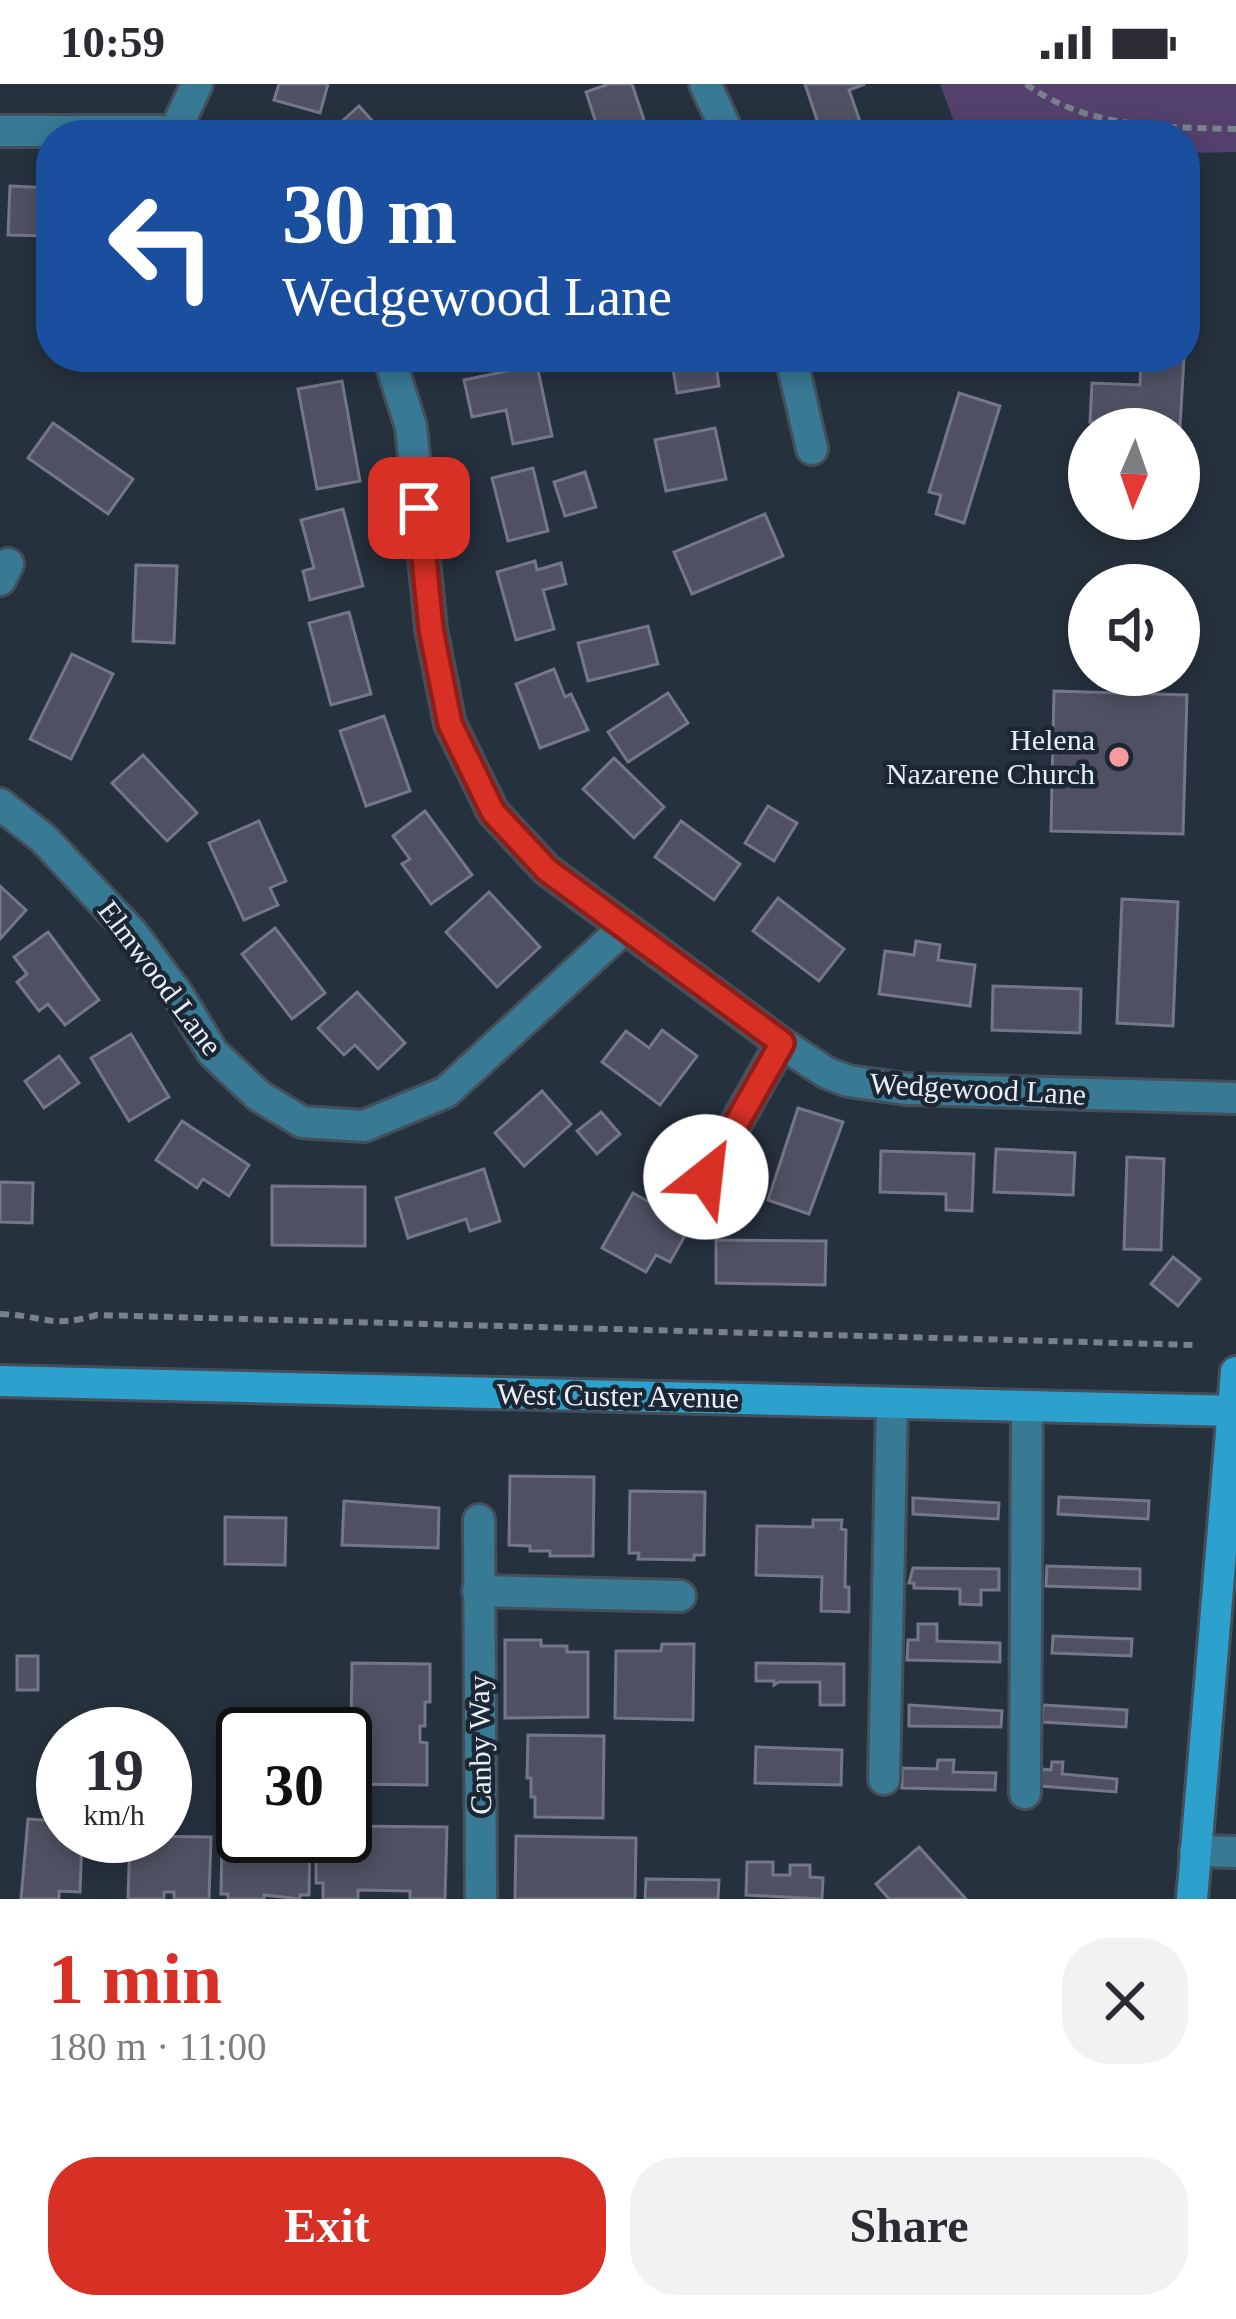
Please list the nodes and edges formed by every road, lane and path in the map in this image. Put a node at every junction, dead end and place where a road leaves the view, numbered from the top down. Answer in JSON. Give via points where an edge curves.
{"nodes":[{"id":1,"x":197,"y":84,"type":"edge"},
{"id":2,"x":705,"y":84,"type":"edge"},
{"id":3,"x":1026,"y":84,"type":"edge"},
{"id":4,"x":184,"y":120,"type":"edge"},
{"id":5,"x":722,"y":120,"type":"edge"},
{"id":6,"x":1111,"y":120,"type":"edge"},
{"id":7,"x":1200,"y":129,"type":"edge"},
{"id":8,"x":1236,"y":130,"type":"edge"},
{"id":9,"x":0,"y":131,"type":"edge"},
{"id":10,"x":36,"y":131,"type":"edge"},
{"id":11,"x":394,"y":372,"type":"edge"},
{"id":12,"x":794,"y":372,"type":"edge"},
{"id":13,"x":812,"y":448,"type":"dead end"},
{"id":14,"x":0,"y":804,"type":"edge"},
{"id":15,"x":624,"y":928,"type":"junction"},
{"id":16,"x":782,"y":1043,"type":"junction"},
{"id":17,"x":1236,"y":1098,"type":"edge"},
{"id":18,"x":706,"y":1177,"type":"dead end"},
{"id":19,"x":0,"y":1314,"type":"edge"},
{"id":20,"x":1196,"y":1345,"type":"dead end"},
{"id":21,"x":1236,"y":1372,"type":"edge"},
{"id":22,"x":0,"y":1381,"type":"edge"},
{"id":23,"x":892,"y":1402,"type":"junction"},
{"id":24,"x":1027,"y":1406,"type":"junction"},
{"id":25,"x":1235,"y":1411,"type":"edge"},
{"id":26,"x":479,"y":1520,"type":"dead end"},
{"id":27,"x":478,"y":1592,"type":"junction"},
{"id":28,"x":680,"y":1596,"type":"dead end"},
{"id":29,"x":884,"y":1779,"type":"dead end"},
{"id":30,"x":1025,"y":1793,"type":"dead end"},
{"id":31,"x":1195,"y":1851,"type":"junction"},
{"id":32,"x":1236,"y":1852,"type":"edge"},
{"id":33,"x":482,"y":1899,"type":"edge"},
{"id":34,"x":1192,"y":1899,"type":"edge"}],
"edges":[{"from":1,"to":4,"type":"street"},
{"from":2,"to":5,"type":"street"},
{"from":3,"to":6,"type":"path"},
{"from":7,"to":8,"type":"path"},
{"from":9,"to":10,"type":"street"},
{"from":11,"to":15,"type":"street","name":"Wedgewood Lane","via":[[411,427],[431,629],[450,724],[493,812],[547,870]]},
{"from":12,"to":13,"type":"street"},
{"from":14,"to":15,"type":"street","name":"Elmwood Lane","via":[[44,838],[132,933],[213,1053],[302,1122],[364,1126],[446,1092]]},
{"from":15,"to":16,"type":"street","name":"Wedgewood Lane"},
{"from":16,"to":17,"type":"street","name":"Wedgewood Lane","via":[[827,1073],[869,1086]]},
{"from":16,"to":18,"type":"street"},
{"from":19,"to":20,"type":"path","via":[[50,1323],[139,1316]]},
{"from":21,"to":25,"type":"main road"},
{"from":22,"to":23,"type":"main road","name":"West Custer Avenue"},
{"from":23,"to":24,"type":"main road","name":"West Custer Avenue"},
{"from":23,"to":29,"type":"street"},
{"from":24,"to":25,"type":"main road","name":"West Custer Avenue"},
{"from":24,"to":30,"type":"street"},
{"from":25,"to":31,"type":"main road"},
{"from":26,"to":27,"type":"street","name":"Canby Way"},
{"from":27,"to":28,"type":"street"},
{"from":27,"to":33,"type":"street","name":"Canby Way"},
{"from":31,"to":32,"type":"street"},
{"from":31,"to":34,"type":"main road"}]}
